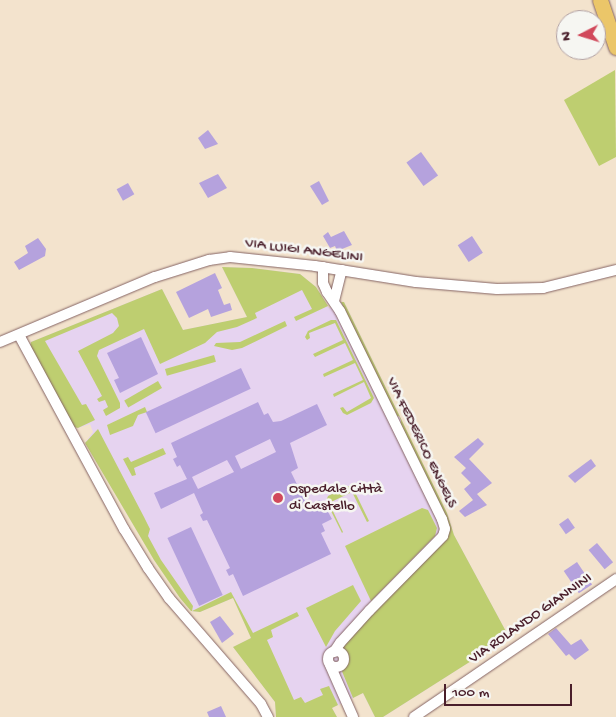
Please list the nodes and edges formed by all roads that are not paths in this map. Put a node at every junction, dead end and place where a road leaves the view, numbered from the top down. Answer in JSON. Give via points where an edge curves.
{"nodes":[{"id":1,"x":600,"y":0,"type":"edge"},
{"id":2,"x":616,"y":47,"type":"edge"},
{"id":3,"x":323,"y":267,"type":"junction"},
{"id":4,"x":342,"y":270,"type":"junction"},
{"id":5,"x":616,"y":270,"type":"edge"},
{"id":6,"x":334,"y":301,"type":"junction"},
{"id":7,"x":19,"y":335,"type":"junction"},
{"id":8,"x":0,"y":342,"type":"edge"},
{"id":9,"x":616,"y":579,"type":"edge"},
{"id":10,"x":268,"y":717,"type":"edge"},
{"id":11,"x":353,"y":717,"type":"edge"},
{"id":12,"x":414,"y":717,"type":"edge"}],
"edges":[{"from":1,"to":2,"type":"main road"},
{"from":3,"to":4,"type":"street","name":"VIA LUIGI ANGELINI"},
{"from":3,"to":6,"type":"street","name":"VIA FEDERICO ENGELS","via":[[323,283]]},
{"from":3,"to":7,"type":"street","name":"VIA LUIGI ANGELINI","via":[[247,258],[209,260],[155,277]]},
{"from":4,"to":5,"type":"street","name":"VIA LUIGI ANGELINI","via":[[416,282],[520,290],[543,288]]},
{"from":4,"to":6,"type":"street"},
{"from":6,"to":11,"type":"street","name":"VIA FEDERICO ENGELS","via":[[442,519],[444,529],[444,536],[348,634],[338,653],[329,656]]},
{"from":7,"to":8,"type":"street","name":"VIA LUIGI ANGELINI"},
{"from":7,"to":10,"type":"street","via":[[148,568],[169,598],[261,704]]},
{"from":9,"to":12,"type":"street","name":"VIA ROLANDO GIANNINI"}]}
